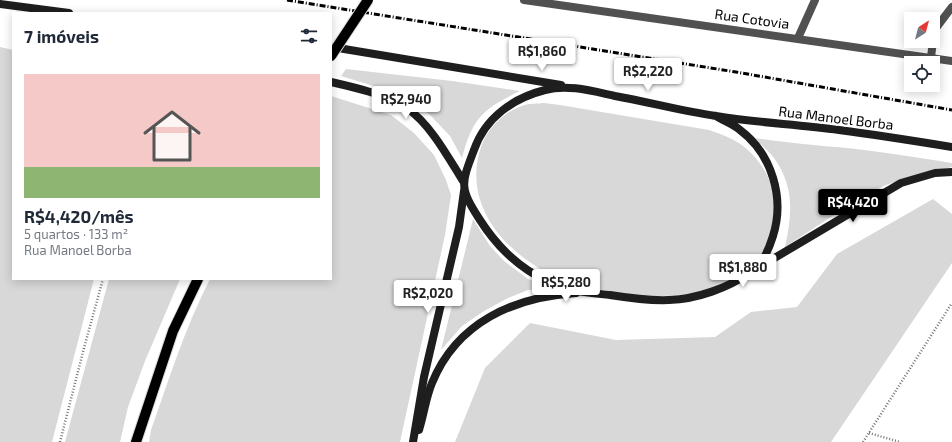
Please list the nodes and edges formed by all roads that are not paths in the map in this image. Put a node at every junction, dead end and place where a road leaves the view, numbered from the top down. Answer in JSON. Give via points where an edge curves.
{"nodes":[{"id":1,"x":368,"y":0,"type":"edge"},
{"id":2,"x":524,"y":0,"type":"edge"},
{"id":3,"x":816,"y":0,"type":"edge"},
{"id":4,"x":0,"y":4,"type":"edge"},
{"id":5,"x":952,"y":7,"type":"edge"},
{"id":6,"x":0,"y":8,"type":"edge"},
{"id":7,"x":18,"y":12,"type":"edge"},
{"id":8,"x":61,"y":12,"type":"edge"},
{"id":9,"x":940,"y":23,"type":"edge"},
{"id":10,"x":798,"y":38,"type":"junction"},
{"id":11,"x":332,"y":47,"type":"edge"},
{"id":12,"x":332,"y":54,"type":"edge"},
{"id":13,"x":923,"y":56,"type":"edge"},
{"id":14,"x":940,"y":59,"type":"edge"},
{"id":15,"x":952,"y":61,"type":"edge"},
{"id":16,"x":332,"y":82,"type":"edge"},
{"id":17,"x":576,"y":88,"type":"junction"},
{"id":18,"x":716,"y":116,"type":"junction"},
{"id":19,"x":952,"y":147,"type":"edge"},
{"id":20,"x":952,"y":172,"type":"edge"},
{"id":21,"x":464,"y":185,"type":"junction"},
{"id":22,"x":754,"y":271,"type":"junction"},
{"id":23,"x":198,"y":280,"type":"edge"},
{"id":24,"x":584,"y":292,"type":"junction"},
{"id":25,"x":136,"y":442,"type":"edge"},
{"id":26,"x":413,"y":442,"type":"edge"},
{"id":27,"x":416,"y":442,"type":"edge"}],
"edges":[{"from":1,"to":12,"type":"main road","bridge":true},
{"from":2,"to":10,"type":"street","name":"Rua Cotovia"},
{"from":3,"to":10,"type":"street"},
{"from":4,"to":8,"type":"main road"},
{"from":5,"to":9,"type":"street"},
{"from":6,"to":7,"type":"main road"},
{"from":10,"to":13,"type":"street","name":"Rua Cotovia"},
{"from":11,"to":17,"type":"main road"},
{"from":14,"to":15,"type":"street","name":"Rua Cotovia"},
{"from":16,"to":21,"type":"main road","via":[[360,88],[406,107],[426,125],[452,162]]},
{"from":17,"to":18,"type":"main road","name":"Rua Manoel Borba"},
{"from":17,"to":21,"type":"main road","name":"Rua Manoel Borba","via":[[547,89],[520,98],[497,114],[479,136]]},
{"from":18,"to":19,"type":"main road","name":"Rua Manoel Borba","via":[[839,130]]},
{"from":18,"to":22,"type":"main road","name":"Rua Manoel Borba","via":[[739,129],[758,148],[772,171],[778,197],[777,224],[769,249]]},
{"from":20,"to":22,"type":"main road","name":"Rua Manoel Borba","via":[[901,183]]},
{"from":21,"to":24,"type":"main road","name":"Rua Manoel Borba","via":[[473,209],[499,246],[546,281]]},
{"from":21,"to":26,"type":"main road","via":[[459,227],[424,377]]},
{"from":22,"to":24,"type":"main road","name":"Rua Manoel Borba","via":[[728,285],[700,295],[670,300]]},
{"from":23,"to":25,"type":"main road","via":[[173,331]]},
{"from":24,"to":27,"type":"main road","via":[[552,295],[519,303],[492,315],[469,331],[448,354],[432,383]]}]}
